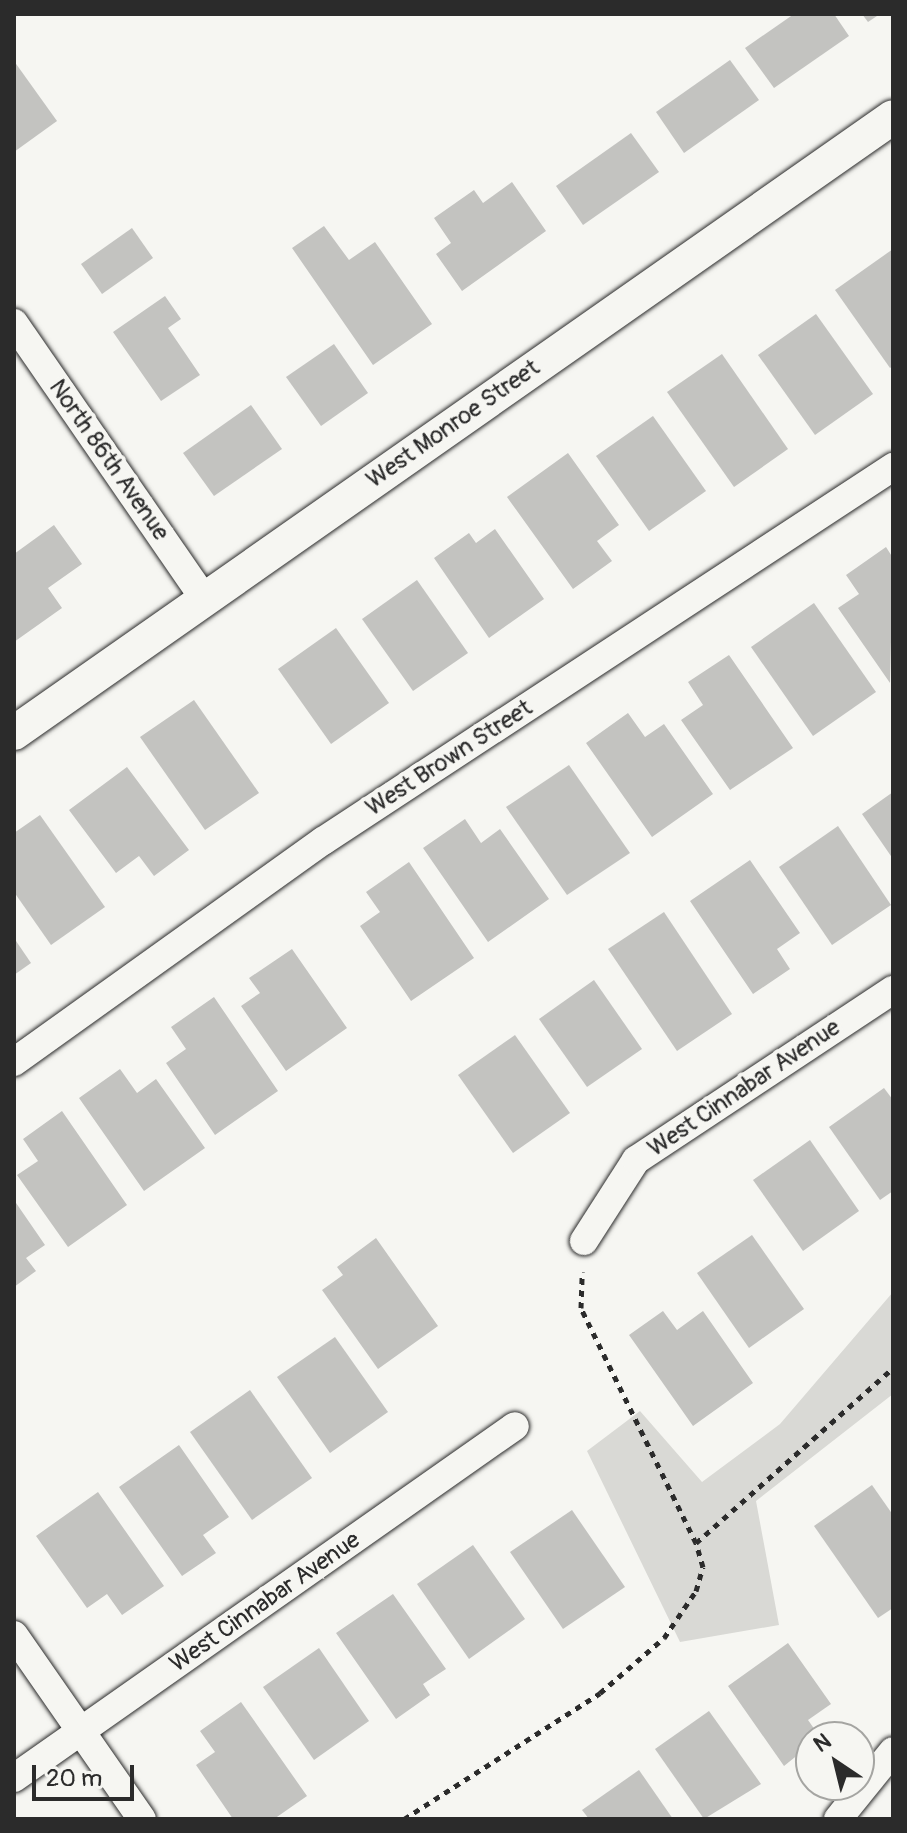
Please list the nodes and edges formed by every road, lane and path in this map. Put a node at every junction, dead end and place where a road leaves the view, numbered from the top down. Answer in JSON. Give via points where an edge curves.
{"nodes":[{"id":1,"x":893,"y":117,"type":"edge"},
{"id":2,"x":14,"y":323,"type":"edge"},
{"id":3,"x":893,"y":467,"type":"edge"},
{"id":4,"x":204,"y":598,"type":"junction"},
{"id":5,"x":14,"y":733,"type":"edge"},
{"id":6,"x":893,"y":990,"type":"edge"},
{"id":7,"x":14,"y":1062,"type":"edge"},
{"id":8,"x":584,"y":1241,"type":"joint"},
{"id":9,"x":893,"y":1368,"type":"edge"},
{"id":10,"x":515,"y":1426,"type":"dead end"},
{"id":11,"x":696,"y":1543,"type":"junction"},
{"id":12,"x":14,"y":1635,"type":"edge"},
{"id":13,"x":81,"y":1731,"type":"junction"},
{"id":14,"x":893,"y":1751,"type":"edge"},
{"id":15,"x":14,"y":1778,"type":"edge"},
{"id":16,"x":142,"y":1819,"type":"edge"},
{"id":17,"x":404,"y":1819,"type":"edge"},
{"id":18,"x":838,"y":1819,"type":"edge"}],
"edges":[{"from":1,"to":4,"type":"street","name":"West Monroe Street"},
{"from":2,"to":4,"type":"street","name":"North 86th Avenue"},
{"from":3,"to":7,"type":"street","name":"West Brown Street","via":[[323,841]]},
{"from":4,"to":5,"type":"street","name":"West Monroe Street"},
{"from":6,"to":8,"type":"street","name":"West Cinnabar Avenue","via":[[636,1160]]},
{"from":8,"to":11,"type":"path","via":[[581,1308]]},
{"from":9,"to":11,"type":"path"},
{"from":10,"to":13,"type":"street","name":"West Cinnabar Avenue"},
{"from":11,"to":17,"type":"path","via":[[703,1567],[696,1591],[646,1657]]},
{"from":12,"to":13,"type":"street"},
{"from":13,"to":15,"type":"street","name":"West Cinnabar Avenue"},
{"from":13,"to":16,"type":"street"},
{"from":14,"to":18,"type":"street"}]}
